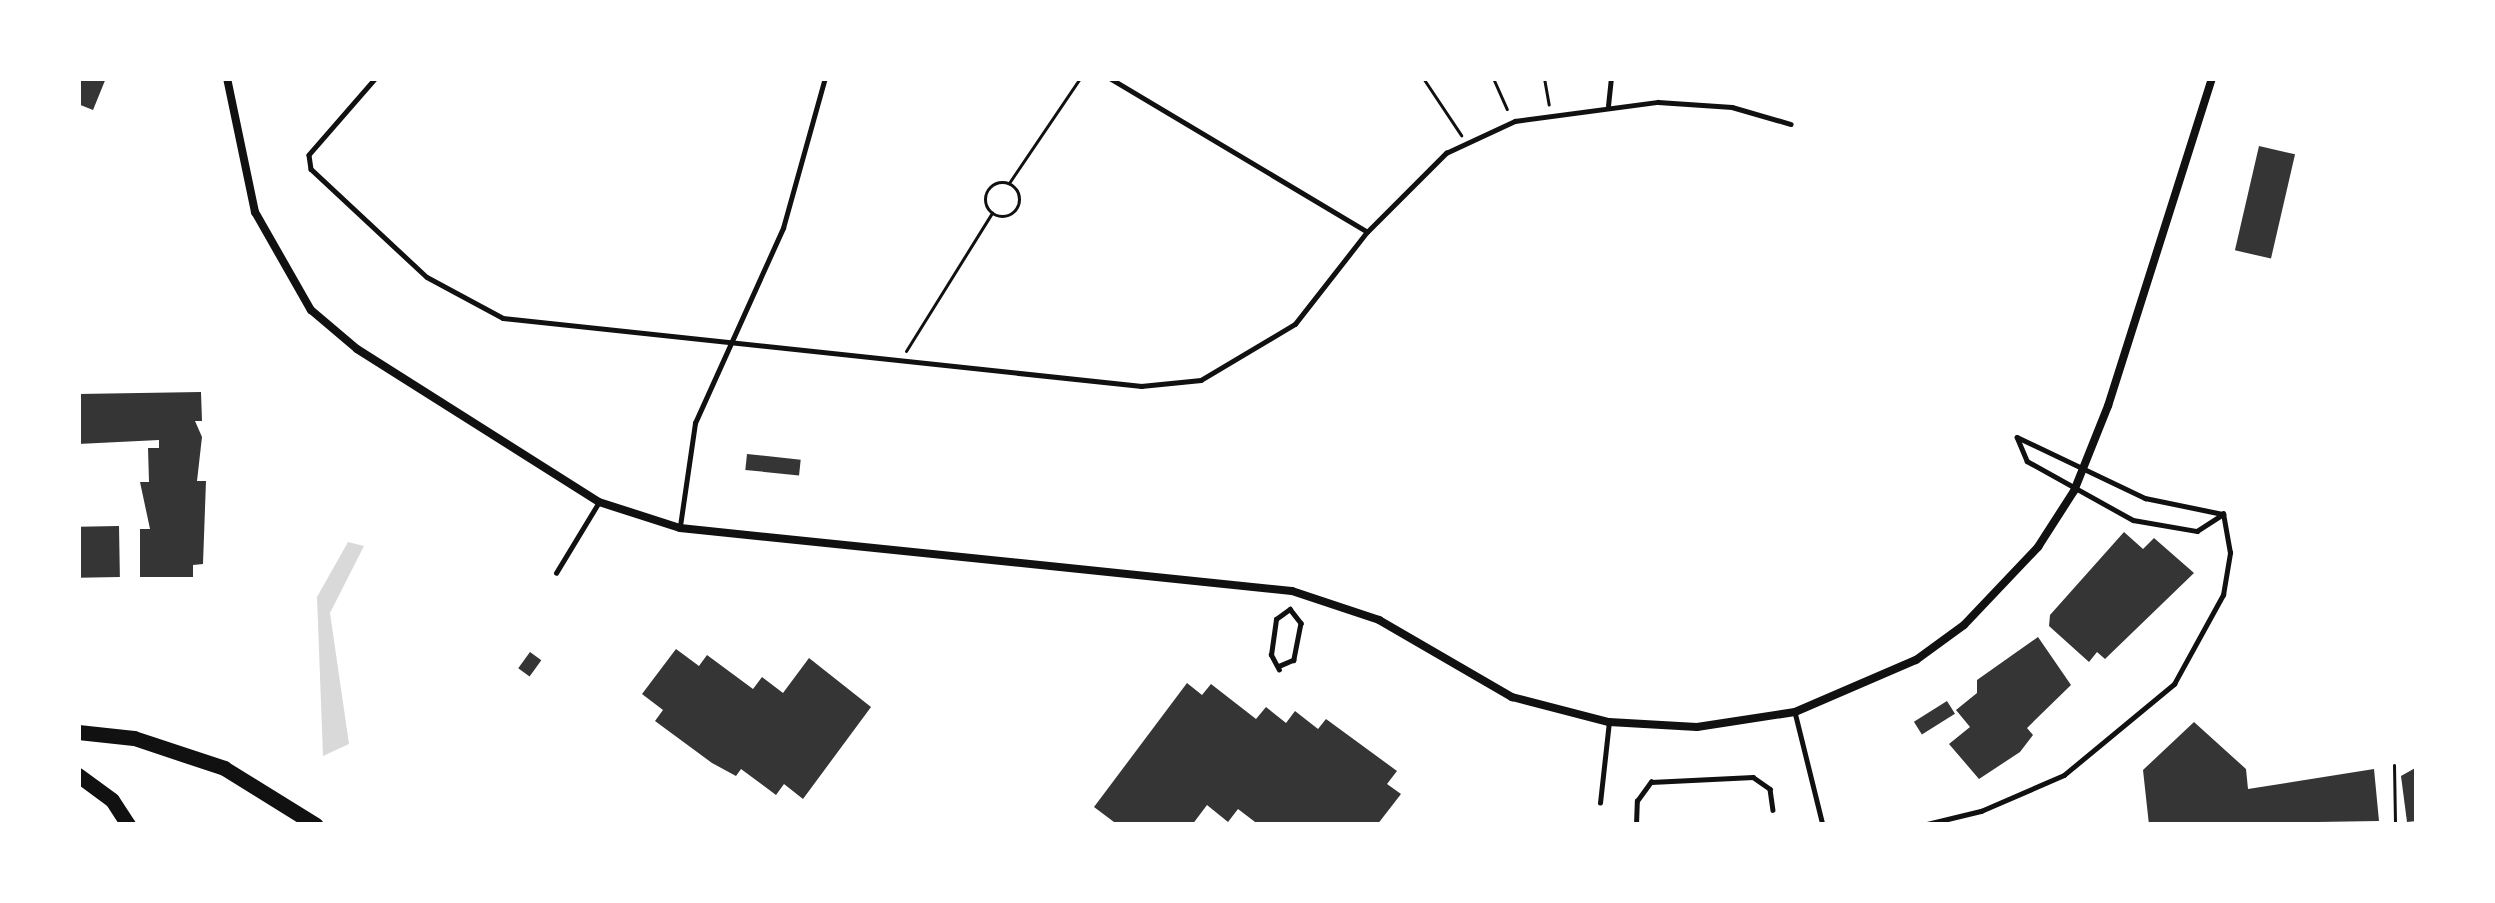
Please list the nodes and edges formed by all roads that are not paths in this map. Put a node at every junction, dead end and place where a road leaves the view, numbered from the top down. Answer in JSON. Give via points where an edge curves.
{"nodes":[{"id":1,"x":227,"y":78,"type":"edge"},
{"id":2,"x":376,"y":78,"type":"edge"},
{"id":3,"x":825,"y":78,"type":"edge"},
{"id":4,"x":1109,"y":78,"type":"edge"},
{"id":5,"x":1611,"y":78,"type":"edge"},
{"id":6,"x":2212,"y":78,"type":"edge"},
{"id":7,"x":1609,"y":106,"type":"junction"},
{"id":8,"x":1791,"y":124,"type":"dead end"},
{"id":9,"x":1367,"y":232,"type":"junction"},
{"id":10,"x":729,"y":346,"type":"junction"},
{"id":11,"x":2083,"y":472,"type":"junction"},
{"id":12,"x":2074,"y":491,"type":"junction"},
{"id":13,"x":598,"y":502,"type":"junction"},
{"id":14,"x":2223,"y":514,"type":"junction"},
{"id":15,"x":680,"y":528,"type":"junction"},
{"id":16,"x":556,"y":573,"type":"dead end"},
{"id":17,"x":1292,"y":591,"type":"junction"},
{"id":18,"x":1289,"y":609,"type":"junction"},
{"id":19,"x":1795,"y":712,"type":"junction"},
{"id":20,"x":1609,"y":722,"type":"junction"},
{"id":21,"x":78,"y":731,"type":"edge"},
{"id":22,"x":78,"y":775,"type":"edge"},
{"id":23,"x":1600,"y":803,"type":"dead end"},
{"id":24,"x":1773,"y":810,"type":"dead end"},
{"id":25,"x":128,"y":825,"type":"edge"},
{"id":26,"x":316,"y":825,"type":"edge"},
{"id":27,"x":1636,"y":825,"type":"edge"},
{"id":28,"x":1823,"y":825,"type":"edge"},
{"id":29,"x":1923,"y":825,"type":"edge"}],
"edges":[{"from":1,"to":13,"type":"street","via":[[255,212],[310,310],[357,349]]},
{"from":2,"to":10,"type":"lane","via":[[309,155],[311,169],[427,277],[503,318]]},
{"from":3,"to":10,"type":"lane","via":[[783,228]]},
{"from":4,"to":9,"type":"lane"},
{"from":5,"to":7,"type":"lane"},
{"from":6,"to":11,"type":"street"},
{"from":7,"to":8,"type":"lane","via":[[1732,107]]},
{"from":7,"to":9,"type":"lane","via":[[1551,112],[1465,142],[1412,179]]},
{"from":9,"to":10,"type":"lane","via":[[1295,324],[1201,380],[1141,386]]},
{"from":10,"to":15,"type":"lane","via":[[695,423]]},
{"from":11,"to":12,"type":"street"},
{"from":11,"to":12,"type":"lane","via":[[2018,437],[2027,460]]},
{"from":11,"to":14,"type":"lane","via":[[2145,498]]},
{"from":12,"to":14,"type":"lane","via":[[2154,526],[2197,531]]},
{"from":12,"to":19,"type":"street","via":[[2038,547],[1964,625],[1897,670]]},
{"from":13,"to":15,"type":"street"},
{"from":13,"to":16,"type":"lane"},
{"from":14,"to":29,"type":"lane","via":[[2230,553],[2223,595],[2174,684],[2064,776]]},
{"from":15,"to":17,"type":"street"},
{"from":17,"to":18,"type":"lane"},
{"from":17,"to":20,"type":"street","via":[[1379,620],[1512,697]]},
{"from":18,"to":18,"type":"lane","via":[[1301,623],[1294,660],[1280,668],[1271,655],[1276,619]]},
{"from":19,"to":20,"type":"street","via":[[1697,727]]},
{"from":19,"to":28,"type":"lane"},
{"from":20,"to":23,"type":"lane"},
{"from":21,"to":26,"type":"highway","via":[[134,738],[224,768]]},
{"from":22,"to":25,"type":"highway","via":[[112,800]]},
{"from":24,"to":27,"type":"lane","via":[[1770,789],[1753,777],[1652,782],[1637,801]]}]}
